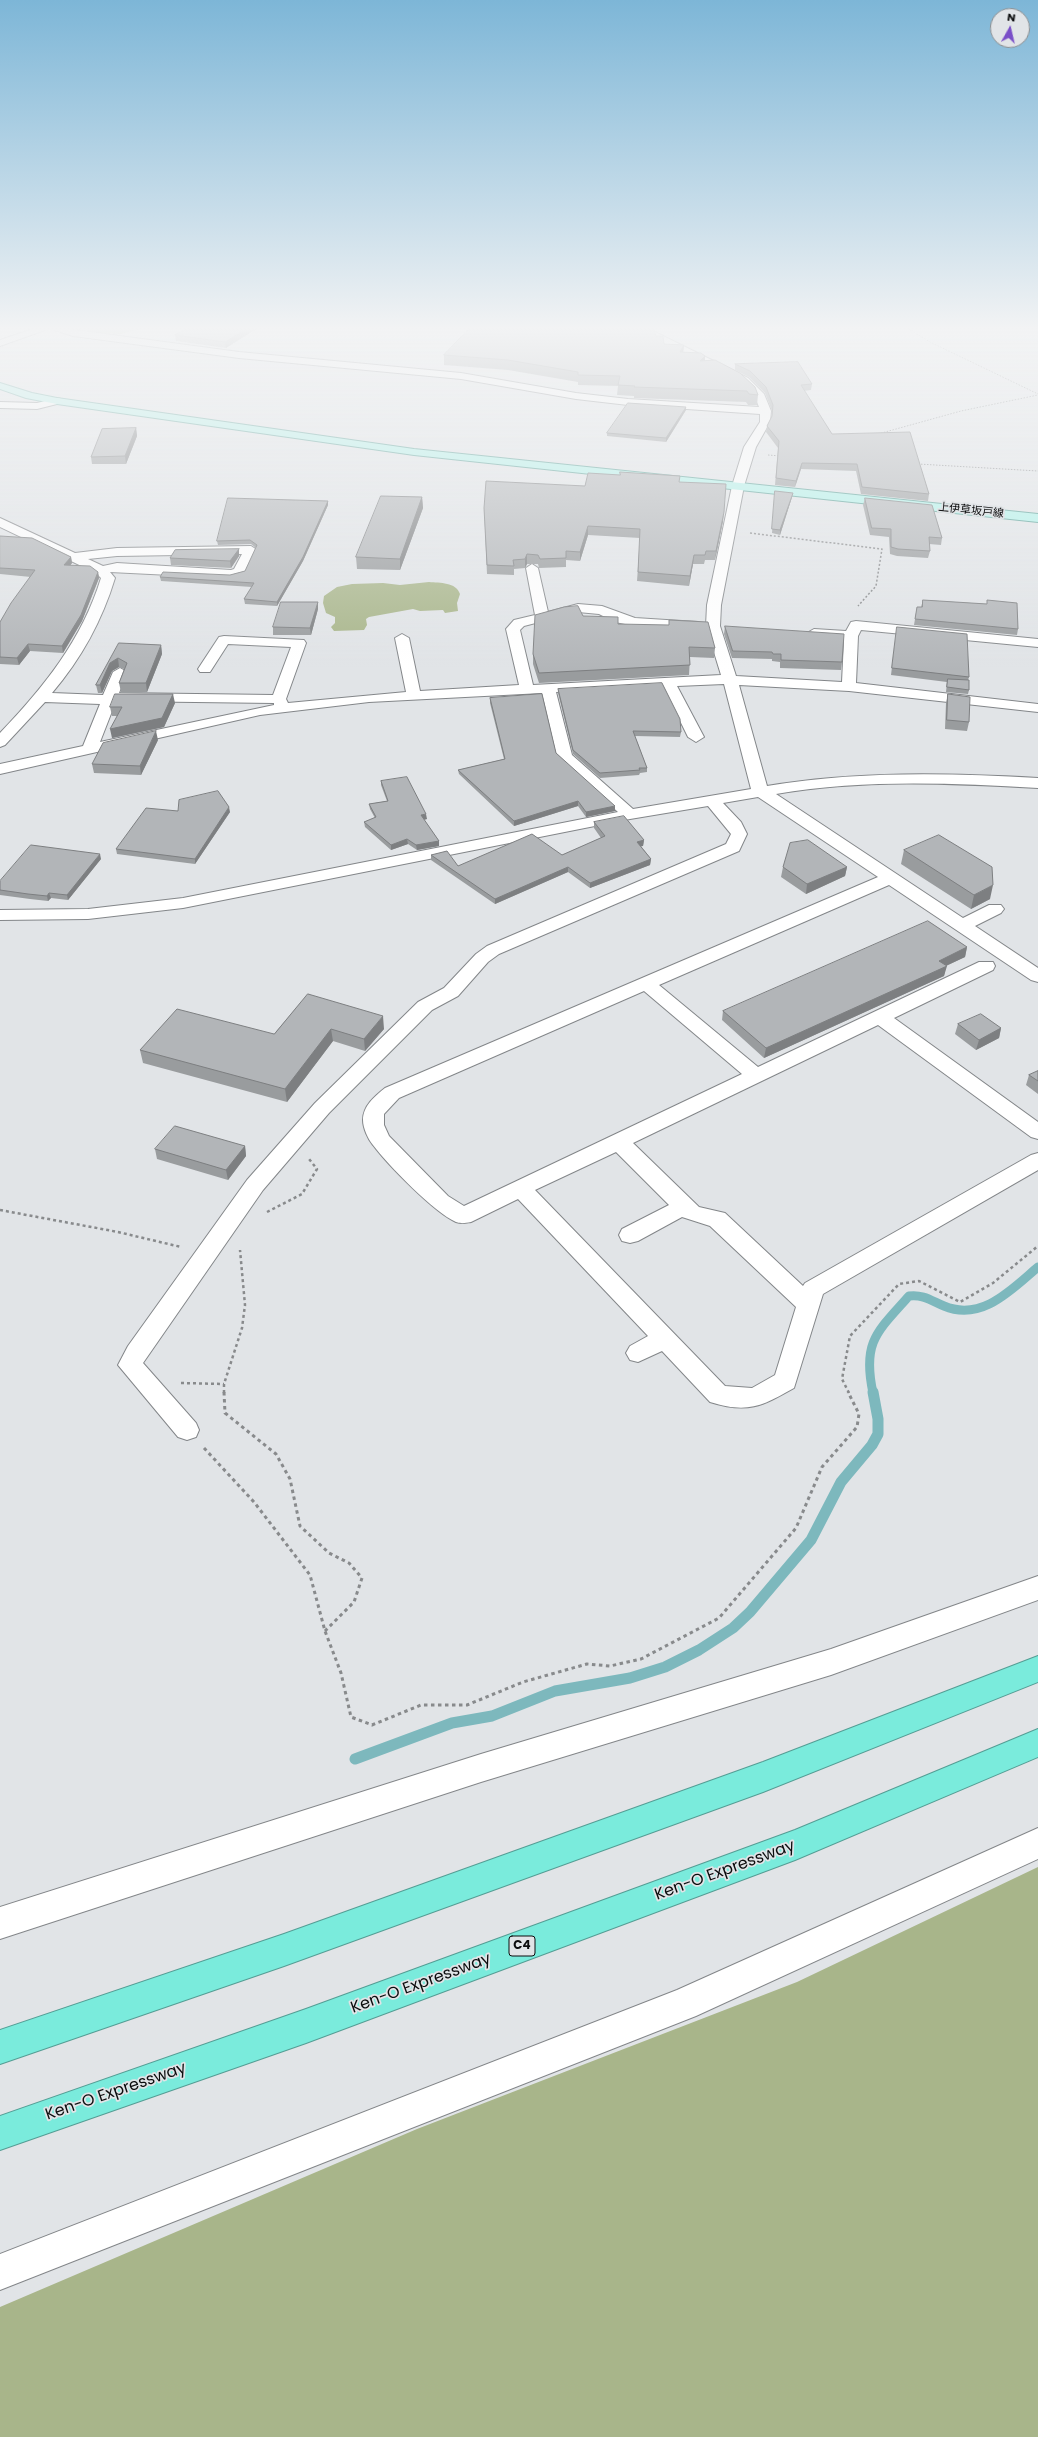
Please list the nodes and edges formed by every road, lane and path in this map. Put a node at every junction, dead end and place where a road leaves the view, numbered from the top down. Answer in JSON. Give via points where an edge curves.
{"nodes":[{"id":1,"x":349,"y":443,"type":"edge"},
{"id":2,"x":754,"y":443,"type":"edge"},
{"id":3,"x":748,"y":454,"type":"junction"},
{"id":4,"x":786,"y":456,"type":"edge"},
{"id":5,"x":917,"y":464,"type":"edge"},
{"id":6,"x":1038,"y":471,"type":"edge"},
{"id":7,"x":738,"y":486,"type":"junction"},
{"id":8,"x":1038,"y":518,"type":"edge"},
{"id":9,"x":0,"y":522,"type":"edge"},
{"id":10,"x":730,"y":531,"type":"junction"},
{"id":11,"x":73,"y":557,"type":"junction"},
{"id":12,"x":532,"y":568,"type":"edge"},
{"id":13,"x":101,"y":570,"type":"junction"},
{"id":14,"x":542,"y":616,"type":"junction"},
{"id":15,"x":713,"y":626,"type":"junction"},
{"id":16,"x":728,"y":627,"type":"edge"},
{"id":17,"x":854,"y":630,"type":"junction"},
{"id":18,"x":797,"y":632,"type":"edge"},
{"id":19,"x":402,"y":638,"type":"dead end"},
{"id":20,"x":1038,"y":643,"type":"edge"},
{"id":21,"x":206,"y":669,"type":"dead end"},
{"id":22,"x":120,"y":672,"type":"edge"},
{"id":23,"x":730,"y":679,"type":"junction"},
{"id":24,"x":668,"y":682,"type":"junction"},
{"id":25,"x":849,"y":687,"type":"junction"},
{"id":26,"x":548,"y":689,"type":"junction"},
{"id":27,"x":527,"y":690,"type":"junction"},
{"id":28,"x":414,"y":696,"type":"junction"},
{"id":29,"x":42,"y":697,"type":"junction"},
{"id":30,"x":110,"y":698,"type":"junction"},
{"id":31,"x":281,"y":703,"type":"junction"},
{"id":32,"x":1038,"y":708,"type":"edge"},
{"id":33,"x":696,"y":737,"type":"dead end"},
{"id":34,"x":0,"y":742,"type":"edge"},
{"id":35,"x":89,"y":750,"type":"junction"},
{"id":36,"x":0,"y":769,"type":"edge"},
{"id":37,"x":1038,"y":783,"type":"edge"},
{"id":38,"x":760,"y":791,"type":"junction"},
{"id":39,"x":710,"y":799,"type":"junction"},
{"id":40,"x":630,"y":814,"type":"junction"},
{"id":41,"x":890,"y":878,"type":"junction"},
{"id":42,"x":995,"y":909,"type":"dead end"},
{"id":43,"x":0,"y":914,"type":"edge"},
{"id":44,"x":962,"y":926,"type":"junction"},
{"id":45,"x":986,"y":966,"type":"dead end"},
{"id":46,"x":1038,"y":976,"type":"edge"},
{"id":47,"x":645,"y":983,"type":"junction"},
{"id":48,"x":880,"y":1017,"type":"junction"},
{"id":49,"x":757,"y":1076,"type":"junction"},
{"id":50,"x":1038,"y":1132,"type":"edge"},
{"id":51,"x":294,"y":1140,"type":"junction"},
{"id":52,"x":618,"y":1141,"type":"junction"},
{"id":53,"x":1038,"y":1160,"type":"edge"},
{"id":54,"x":520,"y":1188,"type":"junction"},
{"id":55,"x":685,"y":1206,"type":"junction"},
{"id":56,"x":0,"y":1210,"type":"edge"},
{"id":57,"x":263,"y":1214,"type":"dead end"},
{"id":58,"x":630,"y":1235,"type":"dead end"},
{"id":59,"x":241,"y":1244,"type":"dead end"},
{"id":60,"x":1038,"y":1246,"type":"edge"},
{"id":61,"x":205,"y":1253,"type":"junction"},
{"id":62,"x":808,"y":1305,"type":"junction"},
{"id":63,"x":664,"y":1338,"type":"junction"},
{"id":64,"x":638,"y":1353,"type":"dead end"},
{"id":65,"x":224,"y":1384,"type":"junction"},
{"id":66,"x":147,"y":1386,"type":"junction"},
{"id":67,"x":187,"y":1430,"type":"joint"},
{"id":68,"x":1038,"y":1588,"type":"edge"},
{"id":69,"x":325,"y":1631,"type":"junction"},
{"id":70,"x":1038,"y":1669,"type":"edge"},
{"id":71,"x":1038,"y":1743,"type":"edge"},
{"id":72,"x":1038,"y":1843,"type":"edge"},
{"id":73,"x":0,"y":1923,"type":"edge"},
{"id":74,"x":0,"y":2047,"type":"edge"},
{"id":75,"x":0,"y":2133,"type":"edge"},
{"id":76,"x":0,"y":2272,"type":"edge"}],
"edges":[{"from":1,"to":7,"type":"main road","name":"上伊草坂戸線","via":[[414,452]]},
{"from":2,"to":3,"type":"street"},
{"from":3,"to":4,"type":"path"},
{"from":3,"to":7,"type":"street"},
{"from":5,"to":6,"type":"path"},
{"from":7,"to":8,"type":"main road","name":"上伊草坂戸線"},
{"from":7,"to":10,"type":"street"},
{"from":9,"to":11,"type":"street"},
{"from":10,"to":15,"type":"street","via":[[715,597]]},
{"from":10,"to":17,"type":"path","via":[[882,549],[876,586],[854,613]]},
{"from":11,"to":13,"type":"street"},
{"from":11,"to":13,"type":"street","via":[[117,552],[251,550],[239,572],[231,574],[117,567]]},
{"from":12,"to":14,"type":"street"},
{"from":13,"to":29,"type":"street","via":[[108,578],[90,629]]},
{"from":14,"to":15,"type":"street","via":[[578,608],[602,610],[620,619],[635,622]]},
{"from":14,"to":27,"type":"street","via":[[519,623],[513,629]]},
{"from":15,"to":16,"type":"street"},
{"from":15,"to":23,"type":"street"},
{"from":17,"to":18,"type":"street"},
{"from":17,"to":20,"type":"street"},
{"from":17,"to":25,"type":"street"},
{"from":19,"to":28,"type":"street"},
{"from":21,"to":31,"type":"street","via":[[224,640],[299,643]]},
{"from":22,"to":30,"type":"street"},
{"from":23,"to":24,"type":"street"},
{"from":23,"to":25,"type":"street"},
{"from":23,"to":38,"type":"street"},
{"from":24,"to":26,"type":"street"},
{"from":24,"to":33,"type":"street"},
{"from":25,"to":32,"type":"street"},
{"from":26,"to":27,"type":"street"},
{"from":26,"to":40,"type":"street","via":[[565,757]]},
{"from":27,"to":28,"type":"street"},
{"from":28,"to":31,"type":"street"},
{"from":29,"to":30,"type":"street"},
{"from":29,"to":34,"type":"street"},
{"from":30,"to":31,"type":"street"},
{"from":30,"to":35,"type":"street"},
{"from":31,"to":35,"type":"street","via":[[260,711]]},
{"from":35,"to":36,"type":"street"},
{"from":37,"to":38,"type":"street","via":[[1000,779],[894,778],[807,784]]},
{"from":38,"to":39,"type":"street"},
{"from":38,"to":41,"type":"street"},
{"from":39,"to":40,"type":"street"},
{"from":39,"to":51,"type":"street","via":[[735,826],[738,834],[733,847],[493,950],[482,958],[451,992],[425,1006],[406,1024],[322,1108]]},
{"from":40,"to":43,"type":"street","via":[[183,903],[88,914]]},
{"from":41,"to":44,"type":"street"},
{"from":41,"to":47,"type":"street"},
{"from":42,"to":44,"type":"street"},
{"from":44,"to":46,"type":"street"},
{"from":45,"to":48,"type":"street"},
{"from":47,"to":49,"type":"street"},
{"from":47,"to":54,"type":"street","via":[[392,1093],[379,1103],[373,1114],[373,1127],[380,1140],[440,1201],[463,1216]]},
{"from":48,"to":49,"type":"street"},
{"from":48,"to":50,"type":"street"},
{"from":49,"to":52,"type":"street"},
{"from":51,"to":57,"type":"path","via":[[317,1169],[302,1194]]},
{"from":51,"to":61,"type":"street","via":[[255,1185]]},
{"from":52,"to":54,"type":"street"},
{"from":52,"to":55,"type":"street"},
{"from":53,"to":62,"type":"street","via":[[813,1289]]},
{"from":54,"to":63,"type":"street"},
{"from":55,"to":58,"type":"street"},
{"from":55,"to":62,"type":"street","via":[[692,1214],[717,1219]]},
{"from":56,"to":61,"type":"path","via":[[118,1232]]},
{"from":59,"to":65,"type":"path","via":[[245,1305],[242,1328]]},
{"from":60,"to":69,"type":"path","via":[[994,1283],[960,1302],[919,1281],[899,1284],[850,1336],[842,1379],[859,1414],[857,1427],[822,1466],[796,1528],[719,1618],[641,1659],[610,1666],[587,1664],[522,1682],[467,1705],[421,1705],[372,1725],[351,1718],[341,1672]]},
{"from":61,"to":66,"type":"street","via":[[130,1365]]},
{"from":62,"to":63,"type":"street","via":[[785,1381],[755,1398],[719,1395]]},
{"from":63,"to":64,"type":"street"},
{"from":65,"to":66,"type":"path","via":[[192,1382]]},
{"from":65,"to":69,"type":"path","via":[[225,1413],[276,1454],[290,1479],[300,1526],[329,1553],[349,1563],[362,1578],[361,1592],[351,1607]]},
{"from":66,"to":67,"type":"street"},
{"from":67,"to":69,"type":"path","via":[[254,1502],[310,1576]]},
{"from":68,"to":73,"type":"street","via":[[831,1662],[481,1768]]},
{"from":70,"to":74,"type":"highway","via":[[733,1788],[284,1950]]},
{"from":71,"to":75,"type":"highway","name":"Ken-O Expressway","number":"C4","via":[[796,1845],[306,2026]]},
{"from":72,"to":76,"type":"street","via":[[684,2004]]}]}
